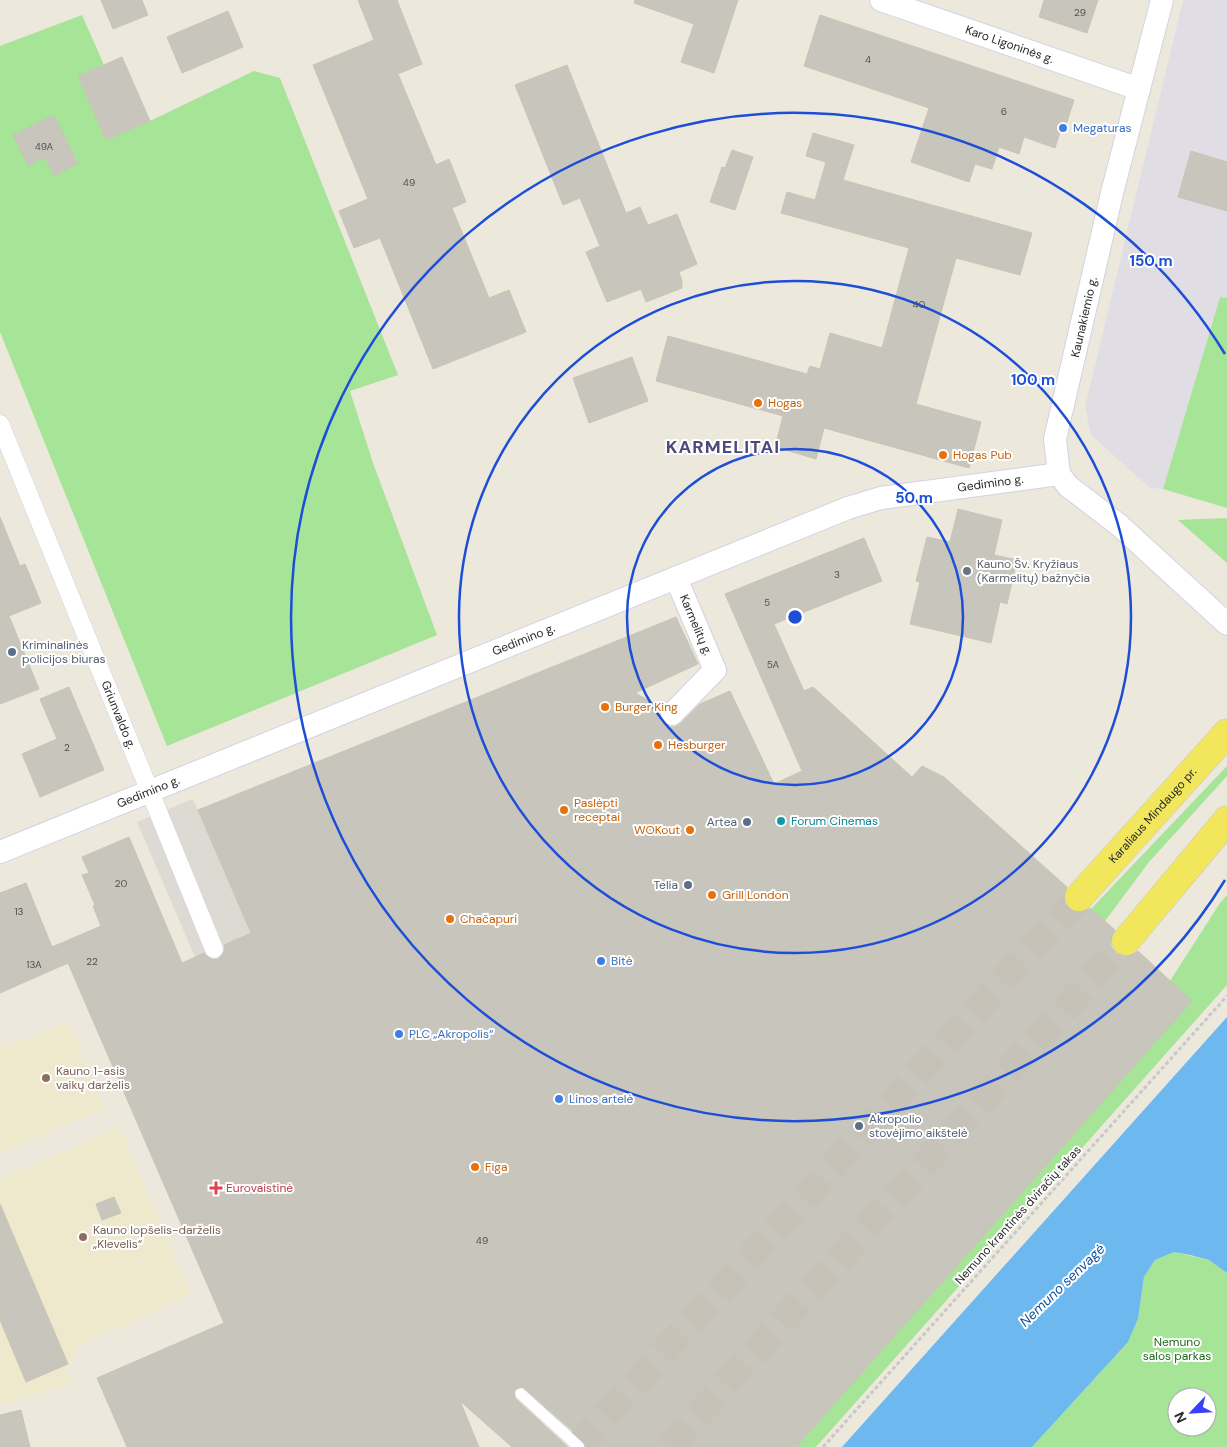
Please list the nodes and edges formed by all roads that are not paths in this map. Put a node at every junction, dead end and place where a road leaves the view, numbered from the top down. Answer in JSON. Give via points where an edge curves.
{"nodes":[{"id":1,"x":881,"y":0,"type":"edge"},
{"id":2,"x":1162,"y":0,"type":"edge"},
{"id":3,"x":1140,"y":89,"type":"junction"},
{"id":4,"x":0,"y":424,"type":"edge"},
{"id":5,"x":1060,"y":474,"type":"junction"},
{"id":6,"x":676,"y":578,"type":"junction"},
{"id":7,"x":1227,"y":624,"type":"edge"},
{"id":8,"x":672,"y":714,"type":"dead end"},
{"id":9,"x":1227,"y":733,"type":"edge"},
{"id":10,"x":148,"y":791,"type":"junction"},
{"id":11,"x":1227,"y":820,"type":"edge"},
{"id":12,"x":0,"y":852,"type":"edge"},
{"id":13,"x":1079,"y":897,"type":"tunnel mouth"},
{"id":14,"x":1126,"y":941,"type":"tunnel mouth"},
{"id":15,"x":214,"y":949,"type":"dead end"},
{"id":16,"x":521,"y":1394,"type":"dead end"},
{"id":17,"x":579,"y":1447,"type":"edge"}],
"edges":[{"from":1,"to":3,"type":"street","name":"Karo Ligoninės g."},
{"from":2,"to":3,"type":"street","name":"Kaunakiemio g."},
{"from":3,"to":5,"type":"street","name":"Kaunakiemio g.","via":[[1055,439]]},
{"from":4,"to":10,"type":"street","name":"Griunvaldo g."},
{"from":5,"to":6,"type":"street","name":"Gedimino g.","via":[[881,498],[848,508]]},
{"from":5,"to":7,"type":"street","via":[[1068,486],[1120,526]]},
{"from":6,"to":8,"type":"street","name":"Karmelitų g.","via":[[715,670]]},
{"from":6,"to":10,"type":"street","name":"Gedimino g."},
{"from":9,"to":13,"type":"main road","name":"Karaliaus Mindaugo pr."},
{"from":10,"to":12,"type":"street","name":"Gedimino g."},
{"from":10,"to":15,"type":"street","name":"Griunvaldo g."},
{"from":11,"to":14,"type":"main road"},
{"from":16,"to":17,"type":"lane","bridge":true}]}
